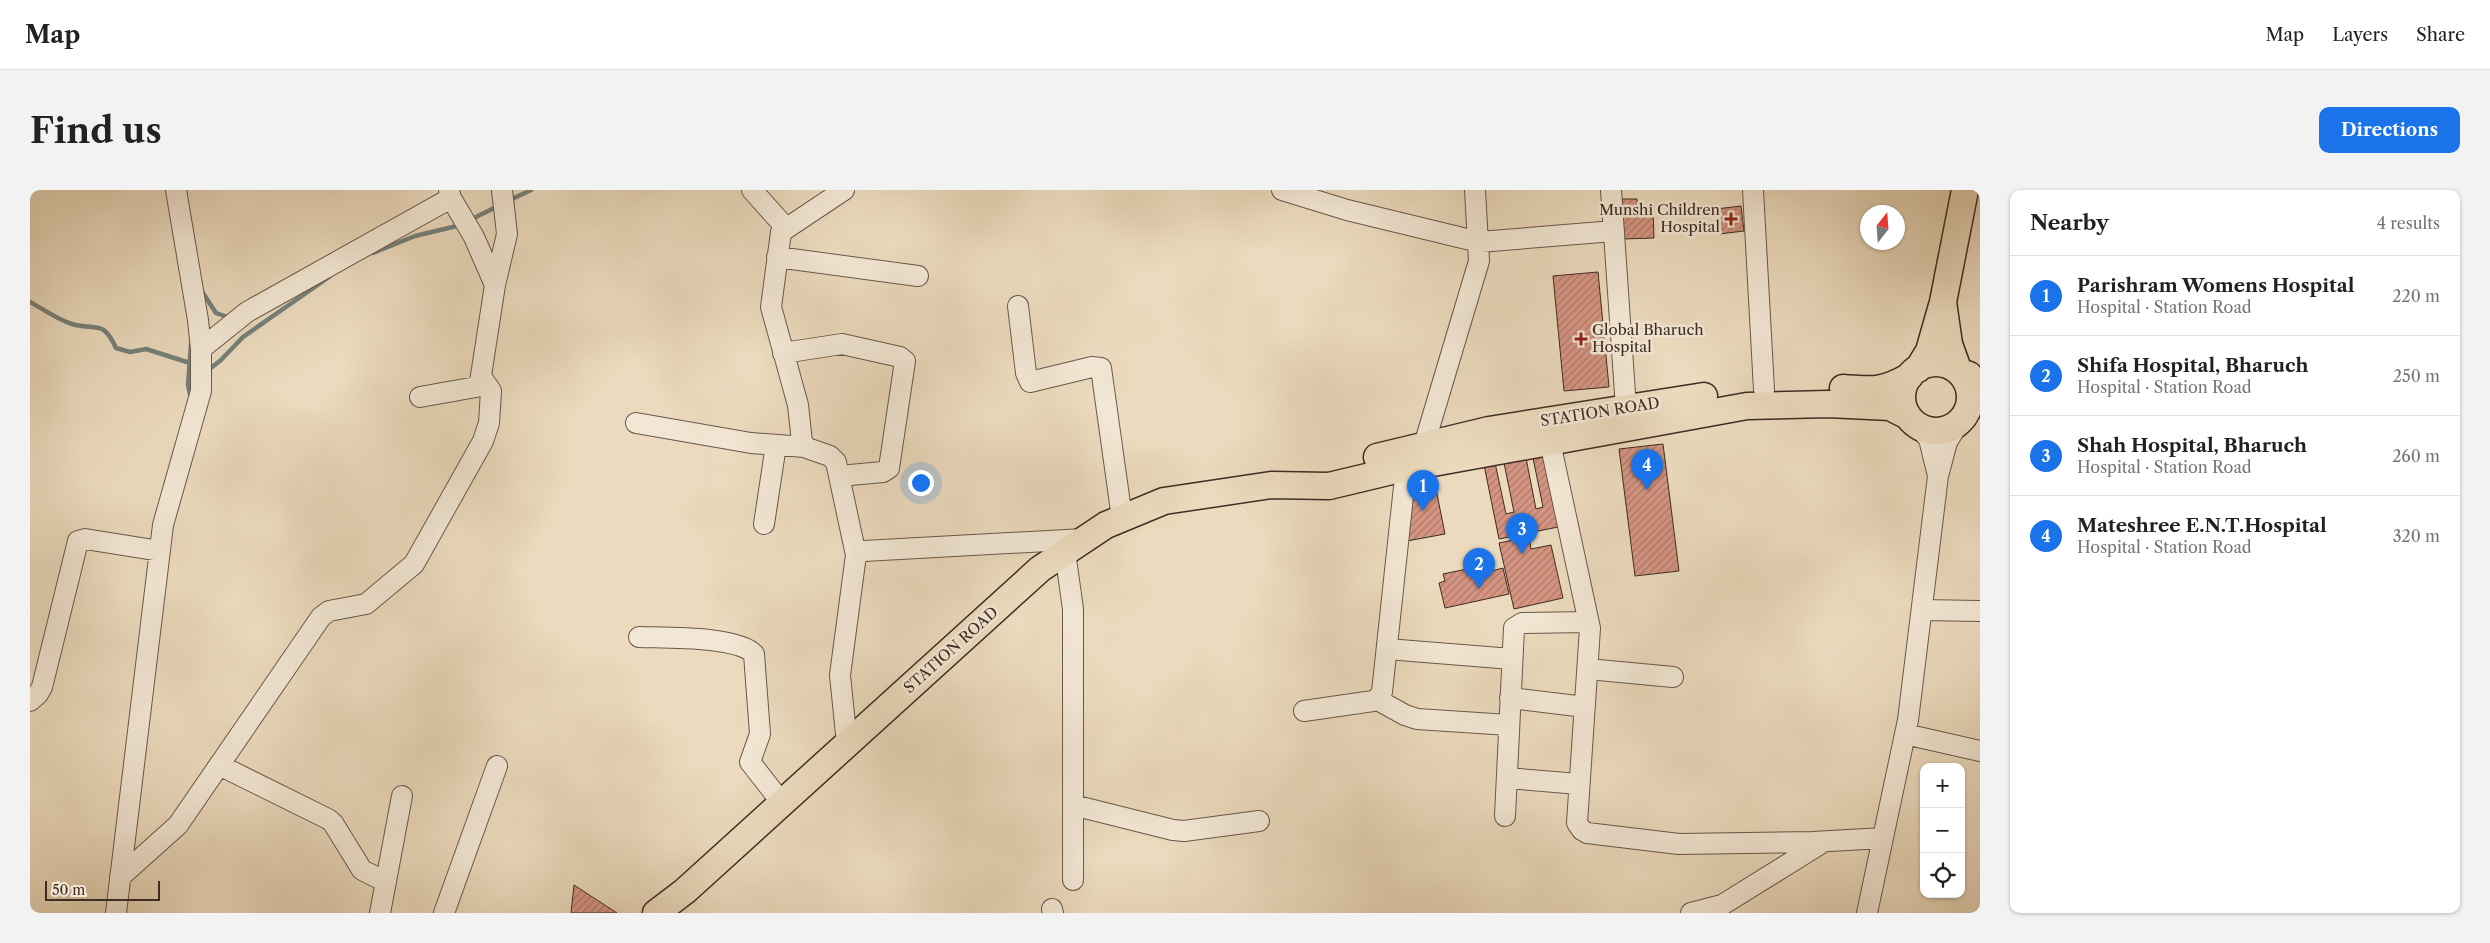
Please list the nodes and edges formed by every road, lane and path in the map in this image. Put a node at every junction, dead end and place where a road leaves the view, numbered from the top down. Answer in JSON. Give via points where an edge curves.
{"nodes":[{"id":1,"x":176,"y":190,"type":"edge"},
{"id":2,"x":502,"y":190,"type":"edge"},
{"id":3,"x":752,"y":190,"type":"edge"},
{"id":4,"x":844,"y":190,"type":"edge"},
{"id":5,"x":1282,"y":190,"type":"edge"},
{"id":6,"x":1475,"y":190,"type":"edge"},
{"id":7,"x":1612,"y":190,"type":"edge"},
{"id":8,"x":1965,"y":190,"type":"edge"},
{"id":9,"x":1747,"y":193,"type":"edge"},
{"id":10,"x":450,"y":194,"type":"edge"},
{"id":11,"x":786,"y":228,"type":"junction"},
{"id":12,"x":1614,"y":231,"type":"junction"},
{"id":13,"x":1479,"y":242,"type":"junction"},
{"id":14,"x":777,"y":257,"type":"junction"},
{"id":15,"x":918,"y":276,"type":"dead end"},
{"id":16,"x":494,"y":285,"type":"junction"},
{"id":17,"x":1943,"y":302,"type":"junction"},
{"id":18,"x":1018,"y":306,"type":"dead end"},
{"id":19,"x":201,"y":349,"type":"junction"},
{"id":20,"x":783,"y":353,"type":"junction"},
{"id":21,"x":1914,"y":373,"type":"junction"},
{"id":22,"x":1970,"y":375,"type":"edge"},
{"id":23,"x":482,"y":378,"type":"junction"},
{"id":24,"x":1764,"y":390,"type":"junction"},
{"id":25,"x":420,"y":397,"type":"dead end"},
{"id":26,"x":1626,"y":408,"type":"junction"},
{"id":27,"x":1968,"y":416,"type":"edge"},
{"id":28,"x":1912,"y":420,"type":"junction"},
{"id":29,"x":636,"y":423,"type":"dead end"},
{"id":30,"x":1550,"y":442,"type":"junction"},
{"id":31,"x":776,"y":445,"type":"junction"},
{"id":32,"x":805,"y":447,"type":"junction"},
{"id":33,"x":1420,"y":459,"type":"junction"},
{"id":34,"x":839,"y":476,"type":"junction"},
{"id":35,"x":1938,"y":476,"type":"junction"},
{"id":36,"x":1122,"y":518,"type":"junction"},
{"id":37,"x":764,"y":524,"type":"dead end"},
{"id":38,"x":1074,"y":546,"type":"junction"},
{"id":39,"x":160,"y":551,"type":"junction"},
{"id":40,"x":856,"y":555,"type":"junction"},
{"id":41,"x":1922,"y":610,"type":"junction"},
{"id":42,"x":1980,"y":611,"type":"edge"},
{"id":43,"x":1588,"y":622,"type":"junction"},
{"id":44,"x":639,"y":637,"type":"dead end"},
{"id":45,"x":1387,"y":649,"type":"junction"},
{"id":46,"x":1512,"y":659,"type":"junction"},
{"id":47,"x":1588,"y":669,"type":"junction"},
{"id":48,"x":1673,"y":677,"type":"dead end"},
{"id":49,"x":1510,"y":698,"type":"junction"},
{"id":50,"x":1376,"y":699,"type":"junction"},
{"id":51,"x":30,"y":701,"type":"edge"},
{"id":52,"x":1585,"y":708,"type":"junction"},
{"id":53,"x":1304,"y":711,"type":"dead end"},
{"id":54,"x":1509,"y":725,"type":"junction"},
{"id":55,"x":1905,"y":734,"type":"junction"},
{"id":56,"x":847,"y":744,"type":"junction"},
{"id":57,"x":1980,"y":751,"type":"edge"},
{"id":58,"x":219,"y":765,"type":"junction"},
{"id":59,"x":497,"y":766,"type":"dead end"},
{"id":60,"x":1507,"y":778,"type":"junction"},
{"id":61,"x":1579,"y":784,"type":"junction"},
{"id":62,"x":402,"y":796,"type":"dead end"},
{"id":63,"x":782,"y":803,"type":"junction"},
{"id":64,"x":1073,"y":805,"type":"junction"},
{"id":65,"x":1505,"y":816,"type":"dead end"},
{"id":66,"x":1258,"y":821,"type":"dead end"},
{"id":67,"x":1883,"y":838,"type":"junction"},
{"id":68,"x":1824,"y":842,"type":"junction"},
{"id":69,"x":120,"y":877,"type":"junction"},
{"id":70,"x":1073,"y":880,"type":"dead end"},
{"id":71,"x":386,"y":882,"type":"junction"},
{"id":72,"x":116,"y":913,"type":"edge"},
{"id":73,"x":380,"y":913,"type":"edge"},
{"id":74,"x":444,"y":913,"type":"edge"},
{"id":75,"x":656,"y":913,"type":"edge"},
{"id":76,"x":1691,"y":913,"type":"edge"},
{"id":77,"x":1867,"y":913,"type":"edge"}],
"edges":[{"from":1,"to":19,"type":"street"},
{"from":2,"to":16,"type":"street","via":[[508,234]]},
{"from":3,"to":11,"type":"street"},
{"from":4,"to":11,"type":"street"},
{"from":5,"to":13,"type":"street","via":[[1347,210]]},
{"from":6,"to":13,"type":"street"},
{"from":7,"to":12,"type":"street"},
{"from":8,"to":17,"type":"main road"},
{"from":9,"to":24,"type":"street"},
{"from":10,"to":16,"type":"street","via":[[474,236]]},
{"from":10,"to":19,"type":"street","via":[[247,312]]},
{"from":11,"to":14,"type":"street","via":[[780,236]]},
{"from":12,"to":13,"type":"street"},
{"from":12,"to":26,"type":"street"},
{"from":13,"to":33,"type":"street","via":[[1479,261]]},
{"from":14,"to":15,"type":"street"},
{"from":14,"to":20,"type":"street","via":[[771,307]]},
{"from":16,"to":23,"type":"street"},
{"from":17,"to":21,"type":"main road","via":[[1929,351]]},
{"from":17,"to":22,"type":"main road","via":[[1949,344]]},
{"from":18,"to":36,"type":"street","via":[[1026,374],[1030,382],[1092,367],[1101,368]]},
{"from":19,"to":39,"type":"street","via":[[201,391],[163,525]]},
{"from":20,"to":32,"type":"street","via":[[798,405]]},
{"from":20,"to":34,"type":"street","via":[[842,344],[900,357],[905,362],[888,468],[883,472]]},
{"from":21,"to":22,"type":"main road","via":[[1938,364]]},
{"from":21,"to":24,"type":"main road","name":"STATION ROAD","via":[[1892,387],[1868,390],[1830,386]]},
{"from":21,"to":28,"type":"main road","via":[[1902,396]]},
{"from":22,"to":27,"type":"main road","via":[[1967,381],[1970,392]]},
{"from":23,"to":25,"type":"street","via":[[476,387]]},
{"from":23,"to":58,"type":"street","via":[[492,391],[487,433],[414,564],[366,604],[329,611],[322,617]]},
{"from":24,"to":26,"type":"main road","name":"STATION ROAD"},
{"from":26,"to":33,"type":"main road","name":"STATION ROAD","via":[[1489,430]]},
{"from":27,"to":28,"type":"main road","via":[[1947,429],[1936,431]]},
{"from":27,"to":35,"type":"street","via":[[1947,442]]},
{"from":28,"to":30,"type":"main road","name":"STATION ROAD","via":[[1890,407],[1828,404],[1752,406]]},
{"from":28,"to":35,"type":"street","via":[[1929,439]]},
{"from":29,"to":31,"type":"street"},
{"from":30,"to":33,"type":"main road","name":"STATION ROAD"},
{"from":30,"to":43,"type":"street"},
{"from":31,"to":32,"type":"street"},
{"from":31,"to":37,"type":"street"},
{"from":32,"to":34,"type":"street","via":[[832,458]]},
{"from":33,"to":36,"type":"main road","name":"STATION ROAD","via":[[1315,472],[1296,484],[1164,502]]},
{"from":33,"to":45,"type":"street"},
{"from":34,"to":40,"type":"street"},
{"from":35,"to":41,"type":"street"},
{"from":36,"to":38,"type":"main road","name":"STATION ROAD","via":[[1106,524]]},
{"from":38,"to":40,"type":"street","via":[[864,551]]},
{"from":38,"to":56,"type":"main road","name":"STATION ROAD","via":[[1040,569]]},
{"from":38,"to":64,"type":"street"},
{"from":39,"to":51,"type":"street","via":[[86,539],[78,541],[42,687]]},
{"from":39,"to":69,"type":"street"},
{"from":40,"to":56,"type":"street","via":[[840,675]]},
{"from":41,"to":42,"type":"street"},
{"from":41,"to":55,"type":"street"},
{"from":43,"to":46,"type":"street","via":[[1518,625],[1513,631]]},
{"from":43,"to":47,"type":"street"},
{"from":44,"to":63,"type":"street","via":[[711,640],[744,646],[754,654],[760,734],[750,762]]},
{"from":45,"to":46,"type":"street"},
{"from":45,"to":50,"type":"street","via":[[1384,686]]},
{"from":46,"to":49,"type":"street"},
{"from":47,"to":48,"type":"street"},
{"from":47,"to":52,"type":"street"},
{"from":49,"to":52,"type":"street"},
{"from":49,"to":54,"type":"street"},
{"from":50,"to":53,"type":"street"},
{"from":50,"to":54,"type":"street","via":[[1417,719]]},
{"from":52,"to":61,"type":"street"},
{"from":54,"to":60,"type":"street"},
{"from":55,"to":57,"type":"street"},
{"from":55,"to":67,"type":"street"},
{"from":56,"to":63,"type":"main road","name":"STATION ROAD"},
{"from":58,"to":69,"type":"street","via":[[173,831]]},
{"from":58,"to":71,"type":"street","via":[[328,819],[362,870]]},
{"from":59,"to":74,"type":"street"},
{"from":60,"to":61,"type":"street"},
{"from":60,"to":65,"type":"street"},
{"from":61,"to":68,"type":"street","via":[[1577,822],[1587,833],[1679,844]]},
{"from":62,"to":71,"type":"street"},
{"from":63,"to":75,"type":"main road","name":"STATION ROAD"},
{"from":64,"to":66,"type":"street","via":[[1184,831]]},
{"from":64,"to":70,"type":"street"},
{"from":67,"to":68,"type":"street"},
{"from":67,"to":77,"type":"street"},
{"from":68,"to":76,"type":"street","via":[[1722,905]]},
{"from":69,"to":72,"type":"street"},
{"from":71,"to":73,"type":"street"}]}
